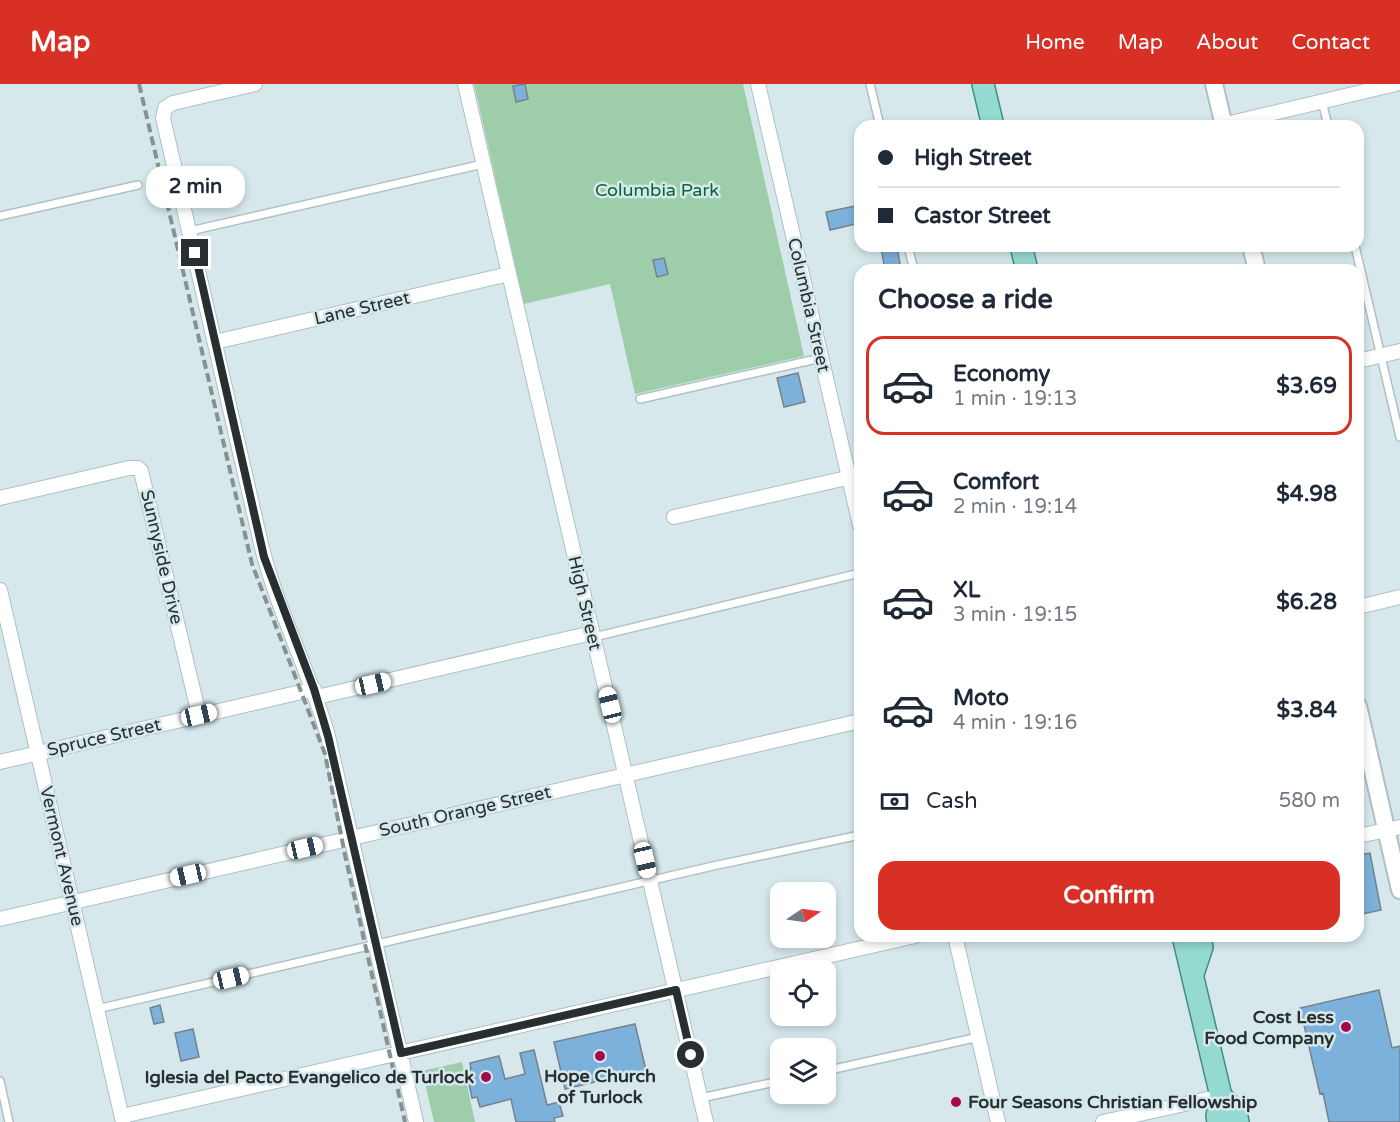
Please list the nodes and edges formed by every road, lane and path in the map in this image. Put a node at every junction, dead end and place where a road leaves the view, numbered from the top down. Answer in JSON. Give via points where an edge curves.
{"nodes":[{"id":1,"x":255,"y":84,"type":"edge"},
{"id":2,"x":465,"y":84,"type":"edge"},
{"id":3,"x":758,"y":84,"type":"edge"},
{"id":4,"x":870,"y":84,"type":"edge"},
{"id":5,"x":983,"y":84,"type":"edge"},
{"id":6,"x":1214,"y":84,"type":"edge"},
{"id":7,"x":1396,"y":84,"type":"edge"},
{"id":8,"x":1322,"y":101,"type":"junction"},
{"id":9,"x":879,"y":120,"type":"edge"},
{"id":10,"x":992,"y":120,"type":"edge"},
{"id":11,"x":1221,"y":120,"type":"edge"},
{"id":12,"x":1246,"y":120,"type":"edge"},
{"id":13,"x":1327,"y":120,"type":"edge"},
{"id":14,"x":483,"y":164,"type":"junction"},
{"id":15,"x":138,"y":185,"type":"dead end"},
{"id":16,"x":0,"y":216,"type":"edge"},
{"id":17,"x":190,"y":231,"type":"junction"},
{"id":18,"x":509,"y":274,"type":"junction"},
{"id":19,"x":1364,"y":284,"type":"edge"},
{"id":20,"x":215,"y":342,"type":"junction"},
{"id":21,"x":1400,"y":351,"type":"edge"},
{"id":22,"x":1381,"y":356,"type":"junction"},
{"id":23,"x":821,"y":358,"type":"junction"},
{"id":24,"x":1364,"y":360,"type":"edge"},
{"id":25,"x":640,"y":399,"type":"dead end"},
{"id":26,"x":1400,"y":437,"type":"edge"},
{"id":27,"x":854,"y":476,"type":"edge"},
{"id":28,"x":0,"y":498,"type":"edge"},
{"id":29,"x":674,"y":517,"type":"dead end"},
{"id":30,"x":854,"y":574,"type":"edge"},
{"id":31,"x":0,"y":590,"type":"edge"},
{"id":32,"x":1400,"y":597,"type":"edge"},
{"id":33,"x":1364,"y":606,"type":"edge"},
{"id":34,"x":3,"y":612,"type":"edge"},
{"id":35,"x":592,"y":635,"type":"junction"},
{"id":36,"x":315,"y":693,"type":"junction"},
{"id":37,"x":199,"y":715,"type":"junction"},
{"id":38,"x":854,"y":722,"type":"edge"},
{"id":39,"x":1364,"y":727,"type":"edge"},
{"id":40,"x":38,"y":753,"type":"junction"},
{"id":41,"x":0,"y":762,"type":"edge"},
{"id":42,"x":626,"y":773,"type":"junction"},
{"id":43,"x":1393,"y":828,"type":"edge"},
{"id":44,"x":1364,"y":835,"type":"edge"},
{"id":45,"x":854,"y":836,"type":"edge"},
{"id":46,"x":351,"y":837,"type":"junction"},
{"id":47,"x":650,"y":881,"type":"junction"},
{"id":48,"x":1400,"y":890,"type":"edge"},
{"id":49,"x":72,"y":902,"type":"junction"},
{"id":50,"x":0,"y":919,"type":"edge"},
{"id":51,"x":888,"y":942,"type":"edge"},
{"id":52,"x":956,"y":942,"type":"edge"},
{"id":53,"x":1185,"y":942,"type":"edge"},
{"id":54,"x":1201,"y":942,"type":"edge"},
{"id":55,"x":376,"y":945,"type":"junction"},
{"id":56,"x":1193,"y":975,"type":"junction"},
{"id":57,"x":676,"y":990,"type":"junction"},
{"id":58,"x":97,"y":1009,"type":"junction"},
{"id":59,"x":979,"y":1037,"type":"junction"},
{"id":60,"x":401,"y":1053,"type":"junction"},
{"id":61,"x":836,"y":1069,"type":"edge"},
{"id":62,"x":0,"y":1081,"type":"edge"},
{"id":63,"x":770,"y":1083,"type":"edge"},
{"id":64,"x":1221,"y":1096,"type":"junction"},
{"id":65,"x":701,"y":1098,"type":"junction"},
{"id":66,"x":122,"y":1119,"type":"edge"},
{"id":67,"x":9,"y":1122,"type":"edge"},
{"id":68,"x":416,"y":1122,"type":"edge"},
{"id":69,"x":706,"y":1122,"type":"edge"},
{"id":70,"x":998,"y":1122,"type":"edge"},
{"id":71,"x":1103,"y":1122,"type":"edge"},
{"id":72,"x":1218,"y":1122,"type":"edge"},
{"id":73,"x":1238,"y":1122,"type":"edge"}],
"edges":[{"from":1,"to":17,"type":"street","via":[[165,108],[163,118]]},
{"from":2,"to":14,"type":"street","name":"High Street"},
{"from":3,"to":23,"type":"street","name":"Columbia Street"},
{"from":4,"to":9,"type":"lane"},
{"from":5,"to":10,"type":"main road"},
{"from":6,"to":11,"type":"street"},
{"from":7,"to":8,"type":"street"},
{"from":8,"to":12,"type":"street"},
{"from":8,"to":13,"type":"lane"},
{"from":14,"to":17,"type":"lane"},
{"from":14,"to":18,"type":"street","name":"High Street"},
{"from":15,"to":16,"type":"lane"},
{"from":17,"to":20,"type":"street"},
{"from":18,"to":20,"type":"street","name":"Lane Street"},
{"from":18,"to":35,"type":"street","name":"High Street"},
{"from":19,"to":22,"type":"lane"},
{"from":20,"to":36,"type":"street","via":[[267,567]]},
{"from":21,"to":22,"type":"street"},
{"from":22,"to":24,"type":"street"},
{"from":22,"to":26,"type":"lane"},
{"from":23,"to":25,"type":"lane"},
{"from":23,"to":27,"type":"street","name":"Columbia Street"},
{"from":27,"to":29,"type":"street"},
{"from":28,"to":37,"type":"street","name":"Sunnyside Drive","via":[[129,468],[141,471]]},
{"from":30,"to":35,"type":"lane"},
{"from":31,"to":34,"type":"street","name":"Vermont Avenue"},
{"from":32,"to":33,"type":"street"},
{"from":34,"to":40,"type":"street","name":"Vermont Avenue"},
{"from":35,"to":36,"type":"street","name":"Spruce Street"},
{"from":35,"to":42,"type":"street","name":"High Street"},
{"from":36,"to":37,"type":"street","name":"Spruce Street"},
{"from":36,"to":46,"type":"street"},
{"from":37,"to":40,"type":"street","name":"Spruce Street"},
{"from":38,"to":42,"type":"street","name":"South Orange Street"},
{"from":39,"to":43,"type":"street"},
{"from":40,"to":41,"type":"street","name":"Spruce Street"},
{"from":40,"to":49,"type":"street","name":"Vermont Avenue"},
{"from":42,"to":46,"type":"street","name":"South Orange Street"},
{"from":42,"to":47,"type":"street","name":"High Street"},
{"from":43,"to":44,"type":"street"},
{"from":43,"to":48,"type":"street"},
{"from":45,"to":47,"type":"lane"},
{"from":46,"to":49,"type":"street","name":"South Orange Street"},
{"from":46,"to":55,"type":"street"},
{"from":47,"to":55,"type":"lane"},
{"from":47,"to":57,"type":"street","name":"High Street"},
{"from":49,"to":50,"type":"street","name":"South Orange Street"},
{"from":49,"to":58,"type":"street","name":"Vermont Avenue"},
{"from":51,"to":57,"type":"street"},
{"from":52,"to":59,"type":"street"},
{"from":53,"to":56,"type":"main road"},
{"from":54,"to":56,"type":"main road"},
{"from":55,"to":58,"type":"lane"},
{"from":55,"to":60,"type":"street"},
{"from":56,"to":64,"type":"main road"},
{"from":57,"to":60,"type":"street"},
{"from":57,"to":65,"type":"street","name":"High Street"},
{"from":58,"to":66,"type":"street","name":"Vermont Avenue"},
{"from":59,"to":61,"type":"lane"},
{"from":59,"to":70,"type":"street"},
{"from":60,"to":66,"type":"street"},
{"from":60,"to":68,"type":"street"},
{"from":62,"to":67,"type":"lane"},
{"from":63,"to":65,"type":"lane"},
{"from":64,"to":71,"type":"street"},
{"from":64,"to":72,"type":"main road"},
{"from":64,"to":73,"type":"main road","via":[[1236,1112]]},
{"from":65,"to":69,"type":"street","name":"High Street"}]}
